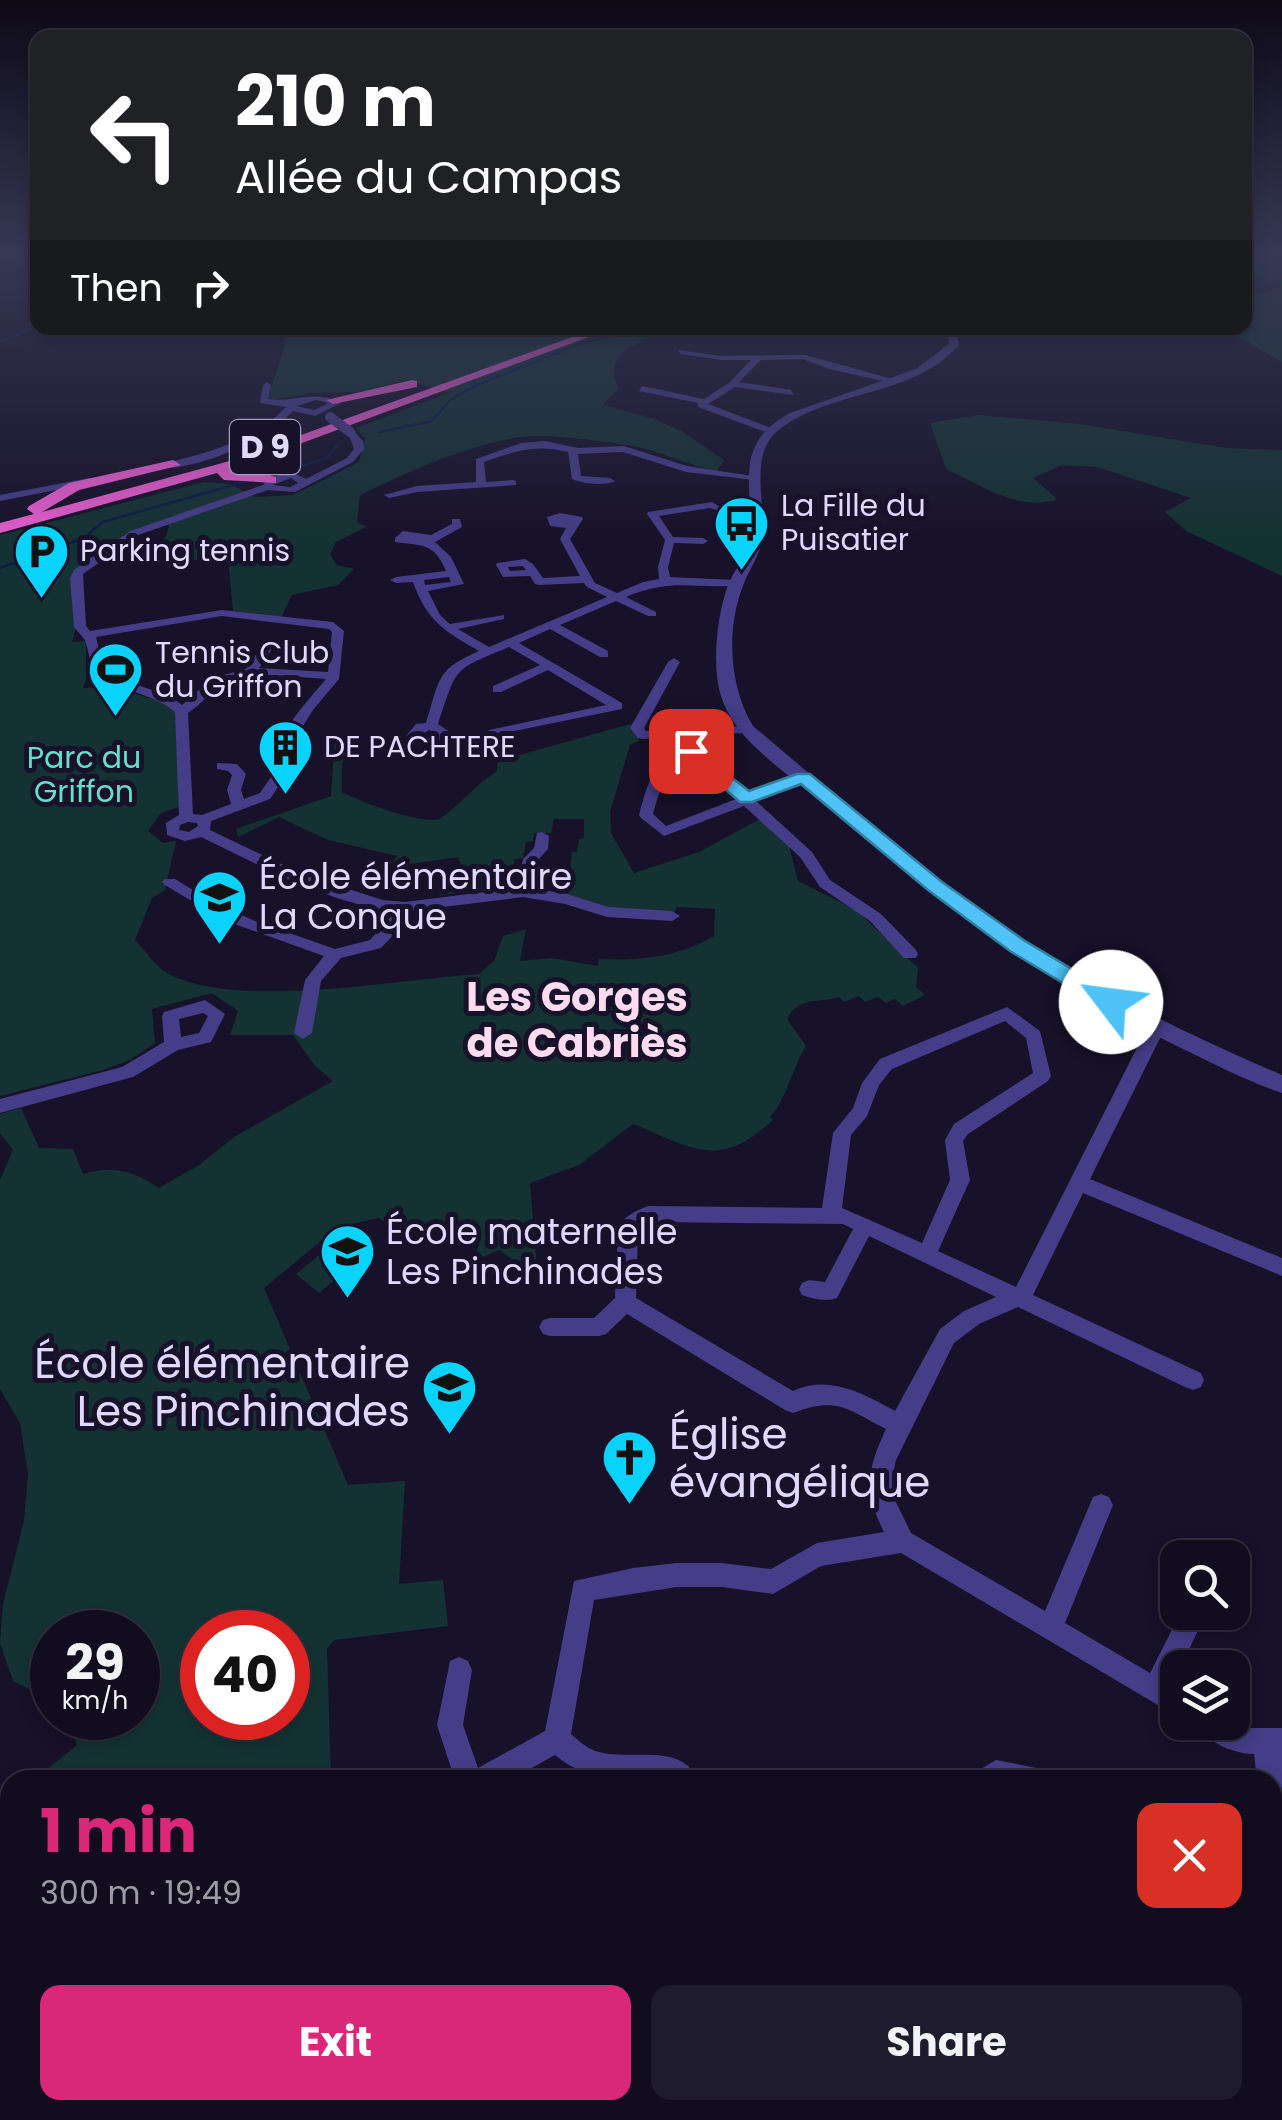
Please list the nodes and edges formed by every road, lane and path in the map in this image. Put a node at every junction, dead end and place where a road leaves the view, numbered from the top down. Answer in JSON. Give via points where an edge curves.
{"nodes":[{"id":1,"x":530,"y":347,"type":"edge"},
{"id":2,"x":551,"y":347,"type":"edge"},
{"id":3,"x":951,"y":347,"type":"edge"},
{"id":4,"x":522,"y":349,"type":"junction"},
{"id":5,"x":681,"y":352,"type":"dead end"},
{"id":6,"x":758,"y":358,"type":"junction"},
{"id":7,"x":661,"y":380,"type":"dead end"},
{"id":8,"x":885,"y":381,"type":"junction"},
{"id":9,"x":733,"y":384,"type":"junction"},
{"id":10,"x":267,"y":385,"type":"dead end"},
{"id":11,"x":791,"y":393,"type":"dead end"},
{"id":12,"x":333,"y":400,"type":"junction"},
{"id":13,"x":413,"y":400,"type":"junction"},
{"id":14,"x":705,"y":402,"type":"junction"},
{"id":15,"x":292,"y":407,"type":"junction"},
{"id":16,"x":307,"y":413,"type":"junction"},
{"id":17,"x":326,"y":414,"type":"junction"},
{"id":18,"x":771,"y":431,"type":"junction"},
{"id":19,"x":572,"y":449,"type":"junction"},
{"id":20,"x":180,"y":463,"type":"junction"},
{"id":21,"x":754,"y":478,"type":"junction"},
{"id":22,"x":610,"y":481,"type":"dead end"},
{"id":23,"x":280,"y":483,"type":"junction"},
{"id":24,"x":513,"y":483,"type":"dead end"},
{"id":25,"x":481,"y":485,"type":"junction"},
{"id":26,"x":70,"y":488,"type":"junction"},
{"id":27,"x":46,"y":494,"type":"junction"},
{"id":28,"x":389,"y":496,"type":"dead end"},
{"id":29,"x":0,"y":499,"type":"edge"},
{"id":30,"x":716,"y":509,"type":"dead end"},
{"id":31,"x":456,"y":521,"type":"dead end"},
{"id":32,"x":0,"y":525,"type":"edge"},
{"id":33,"x":573,"y":526,"type":"dead end"},
{"id":34,"x":670,"y":540,"type":"junction"},
{"id":35,"x":703,"y":540,"type":"dead end"},
{"id":36,"x":534,"y":572,"type":"dead end"},
{"id":37,"x":588,"y":579,"type":"junction"},
{"id":38,"x":396,"y":580,"type":"dead end"},
{"id":39,"x":665,"y":581,"type":"junction"},
{"id":40,"x":420,"y":583,"type":"junction"},
{"id":41,"x":736,"y":583,"type":"junction"},
{"id":42,"x":616,"y":597,"type":"junction"},
{"id":43,"x":652,"y":614,"type":"dead end"},
{"id":44,"x":500,"y":617,"type":"dead end"},
{"id":45,"x":553,"y":626,"type":"junction"},
{"id":46,"x":448,"y":628,"type":"junction"},
{"id":47,"x":88,"y":635,"type":"junction"},
{"id":48,"x":511,"y":644,"type":"junction"},
{"id":49,"x":268,"y":646,"type":"dead end"},
{"id":50,"x":489,"y":652,"type":"junction"},
{"id":51,"x":604,"y":654,"type":"dead end"},
{"id":52,"x":674,"y":662,"type":"dead end"},
{"id":53,"x":548,"y":666,"type":"junction"},
{"id":54,"x":248,"y":676,"type":"junction"},
{"id":55,"x":334,"y":676,"type":"junction"},
{"id":56,"x":497,"y":690,"type":"dead end"},
{"id":57,"x":616,"y":706,"type":"junction"},
{"id":58,"x":181,"y":710,"type":"junction"},
{"id":59,"x":430,"y":726,"type":"dead end"},
{"id":60,"x":746,"y":729,"type":"junction"},
{"id":61,"x":640,"y":731,"type":"junction"},
{"id":62,"x":494,"y":732,"type":"dead end"},
{"id":63,"x":698,"y":732,"type":"junction"},
{"id":64,"x":691,"y":751,"type":"junction"},
{"id":65,"x":222,"y":766,"type":"dead end"},
{"id":66,"x":804,"y":778,"type":"junction"},
{"id":67,"x":746,"y":798,"type":"junction"},
{"id":68,"x":238,"y":804,"type":"junction"},
{"id":69,"x":202,"y":825,"type":"junction"},
{"id":70,"x":542,"y":836,"type":"dead end"},
{"id":71,"x":170,"y":882,"type":"dead end"},
{"id":72,"x":523,"y":892,"type":"junction"},
{"id":73,"x":404,"y":907,"type":"junction"},
{"id":74,"x":672,"y":916,"type":"dead end"},
{"id":75,"x":336,"y":954,"type":"junction"},
{"id":76,"x":910,"y":954,"type":"dead end"},
{"id":77,"x":1156,"y":1026,"type":"junction"},
{"id":78,"x":303,"y":1033,"type":"dead end"},
{"id":79,"x":173,"y":1045,"type":"dead end"},
{"id":80,"x":1282,"y":1084,"type":"edge"},
{"id":81,"x":0,"y":1106,"type":"edge"},
{"id":82,"x":1080,"y":1183,"type":"junction"},
{"id":83,"x":831,"y":1216,"type":"junction"},
{"id":84,"x":865,"y":1225,"type":"junction"},
{"id":85,"x":927,"y":1253,"type":"junction"},
{"id":86,"x":1282,"y":1266,"type":"edge"},
{"id":87,"x":809,"y":1289,"type":"dead end"},
{"id":88,"x":1022,"y":1296,"type":"junction"},
{"id":89,"x":625,"y":1302,"type":"junction"},
{"id":90,"x":550,"y":1326,"type":"dead end"},
{"id":91,"x":1193,"y":1380,"type":"dead end"},
{"id":92,"x":902,"y":1426,"type":"junction"},
{"id":93,"x":1101,"y":1505,"type":"dead end"},
{"id":94,"x":888,"y":1520,"type":"junction"},
{"id":95,"x":903,"y":1541,"type":"junction"},
{"id":96,"x":846,"y":1550,"type":"junction"},
{"id":97,"x":1050,"y":1628,"type":"junction"},
{"id":98,"x":459,"y":1670,"type":"dead end"},
{"id":99,"x":1160,"y":1693,"type":"edge"},
{"id":100,"x":557,"y":1739,"type":"junction"},
{"id":101,"x":1237,"y":1740,"type":"edge"},
{"id":102,"x":1273,"y":1741,"type":"edge"},
{"id":103,"x":465,"y":1770,"type":"edge"},
{"id":104,"x":502,"y":1770,"type":"edge"},
{"id":105,"x":662,"y":1770,"type":"edge"},
{"id":106,"x":1271,"y":1770,"type":"edge"}],
"edges":[{"from":1,"to":4,"type":"highway","number":"D 9"},
{"from":2,"to":13,"type":"highway","number":"D 9"},
{"from":3,"to":8,"type":"street"},
{"from":4,"to":12,"type":"highway"},
{"from":4,"to":32,"type":"highway","number":"D 9","via":[[240,456]]},
{"from":5,"to":6,"type":"street"},
{"from":6,"to":8,"type":"street","via":[[805,357]]},
{"from":6,"to":9,"type":"street"},
{"from":7,"to":14,"type":"street","via":[[642,389]]},
{"from":8,"to":18,"type":"street"},
{"from":9,"to":11,"type":"street"},
{"from":9,"to":14,"type":"street"},
{"from":10,"to":15,"type":"street","via":[[263,400]]},
{"from":12,"to":15,"type":"street","via":[[306,398]]},
{"from":12,"to":17,"type":"street","via":[[338,403]]},
{"from":13,"to":23,"type":"highway","via":[[287,453],[278,466]]},
{"from":13,"to":32,"type":"highway","number":"D 9","via":[[231,465]]},
{"from":14,"to":18,"type":"street","via":[[700,406]]},
{"from":15,"to":16,"type":"street"},
{"from":15,"to":20,"type":"street","via":[[248,440]]},
{"from":16,"to":17,"type":"street"},
{"from":16,"to":26,"type":"street","via":[[205,459]]},
{"from":17,"to":23,"type":"street","bridge":true,"via":[[358,440],[359,449],[327,470]]},
{"from":18,"to":21,"type":"street","via":[[758,449]]},
{"from":19,"to":21,"type":"street","via":[[624,449],[686,470]]},
{"from":19,"to":22,"type":"street","via":[[577,479]]},
{"from":19,"to":25,"type":"street","via":[[524,445],[479,461]]},
{"from":20,"to":26,"type":"highway"},
{"from":20,"to":27,"type":"street"},
{"from":21,"to":41,"type":"street","via":[[755,544]]},
{"from":23,"to":32,"type":"highway","via":[[235,474],[199,478]]},
{"from":23,"to":47,"type":"street","via":[[134,533],[78,572],[80,627]]},
{"from":24,"to":25,"type":"street"},
{"from":25,"to":28,"type":"street"},
{"from":26,"to":27,"type":"highway"},
{"from":27,"to":29,"type":"street"},
{"from":27,"to":32,"type":"highway","via":[[46,506]]},
{"from":30,"to":34,"type":"street","via":[[652,514]]},
{"from":31,"to":40,"type":"street","via":[[429,539],[458,584]]},
{"from":33,"to":37,"type":"street","via":[[564,539]]},
{"from":34,"to":35,"type":"street"},
{"from":34,"to":39,"type":"street"},
{"from":36,"to":37,"type":"street","via":[[539,582],[551,584]]},
{"from":37,"to":42,"type":"street"},
{"from":38,"to":40,"type":"street"},
{"from":39,"to":41,"type":"street"},
{"from":39,"to":42,"type":"street"},
{"from":40,"to":46,"type":"street","via":[[434,619]]},
{"from":41,"to":60,"type":"street","via":[[727,688]]},
{"from":42,"to":43,"type":"street"},
{"from":42,"to":45,"type":"street"},
{"from":44,"to":46,"type":"street"},
{"from":45,"to":48,"type":"street"},
{"from":45,"to":51,"type":"street"},
{"from":46,"to":50,"type":"street"},
{"from":47,"to":55,"type":"street","via":[[222,613],[332,626],[338,631]]},
{"from":47,"to":58,"type":"street","via":[[98,671],[108,680]]},
{"from":48,"to":50,"type":"street"},
{"from":48,"to":53,"type":"street"},
{"from":49,"to":54,"type":"street"},
{"from":50,"to":59,"type":"street","via":[[450,672]]},
{"from":52,"to":61,"type":"street"},
{"from":53,"to":56,"type":"street"},
{"from":53,"to":57,"type":"street"},
{"from":54,"to":55,"type":"street","via":[[273,670]]},
{"from":54,"to":58,"type":"street","via":[[218,680],[201,701]]},
{"from":55,"to":68,"type":"street","via":[[279,753],[272,788]]},
{"from":57,"to":61,"type":"street"},
{"from":57,"to":62,"type":"street"},
{"from":58,"to":69,"type":"street","via":[[186,817]]},
{"from":60,"to":63,"type":"street"},
{"from":60,"to":66,"type":"street"},
{"from":61,"to":63,"type":"street"},
{"from":63,"to":64,"type":"street"},
{"from":64,"to":67,"type":"street"},
{"from":64,"to":67,"type":"street","via":[[669,760],[653,790],[646,814],[664,832]]},
{"from":65,"to":68,"type":"street","via":[[239,774]]},
{"from":66,"to":67,"type":"street"},
{"from":66,"to":77,"type":"street","via":[[1018,946]]},
{"from":67,"to":76,"type":"street","via":[[807,855],[829,890],[870,913]]},
{"from":68,"to":69,"type":"street"},
{"from":69,"to":73,"type":"street","via":[[300,878]]},
{"from":70,"to":72,"type":"street"},
{"from":71,"to":75,"type":"street","via":[[254,929]]},
{"from":72,"to":73,"type":"street"},
{"from":72,"to":74,"type":"street","via":[[607,912]]},
{"from":73,"to":75,"type":"street","via":[[375,944]]},
{"from":75,"to":78,"type":"street","via":[[314,980]]},
{"from":77,"to":80,"type":"street"},
{"from":77,"to":82,"type":"street"},
{"from":79,"to":81,"type":"street","via":[[127,1072]]},
{"from":82,"to":86,"type":"street"},
{"from":82,"to":88,"type":"street"},
{"from":83,"to":84,"type":"street"},
{"from":83,"to":85,"type":"street","via":[[842,1133],[886,1064],[1007,1014],[1034,1036],[1042,1076],[961,1129],[954,1140],[960,1180]]},
{"from":83,"to":89,"type":"street","via":[[648,1214],[628,1226]]},
{"from":84,"to":85,"type":"street"},
{"from":84,"to":87,"type":"street","via":[[830,1292]]},
{"from":85,"to":88,"type":"street"},
{"from":88,"to":91,"type":"street"},
{"from":88,"to":92,"type":"street","via":[[948,1334]]},
{"from":89,"to":90,"type":"street","via":[[598,1326]]},
{"from":89,"to":92,"type":"street","via":[[793,1402],[804,1394],[834,1393]]},
{"from":92,"to":94,"type":"street","via":[[882,1467]]},
{"from":93,"to":97,"type":"street"},
{"from":94,"to":95,"type":"street"},
{"from":94,"to":96,"type":"street"},
{"from":95,"to":96,"type":"street"},
{"from":95,"to":97,"type":"street"},
{"from":96,"to":100,"type":"street","via":[[817,1555],[773,1582],[725,1573],[657,1574],[583,1590]]},
{"from":97,"to":99,"type":"street"},
{"from":98,"to":103,"type":"street","via":[[450,1725]]},
{"from":100,"to":104,"type":"street"},
{"from":100,"to":105,"type":"street","via":[[586,1762]]},
{"from":101,"to":102,"type":"street"},
{"from":102,"to":106,"type":"street"}]}
